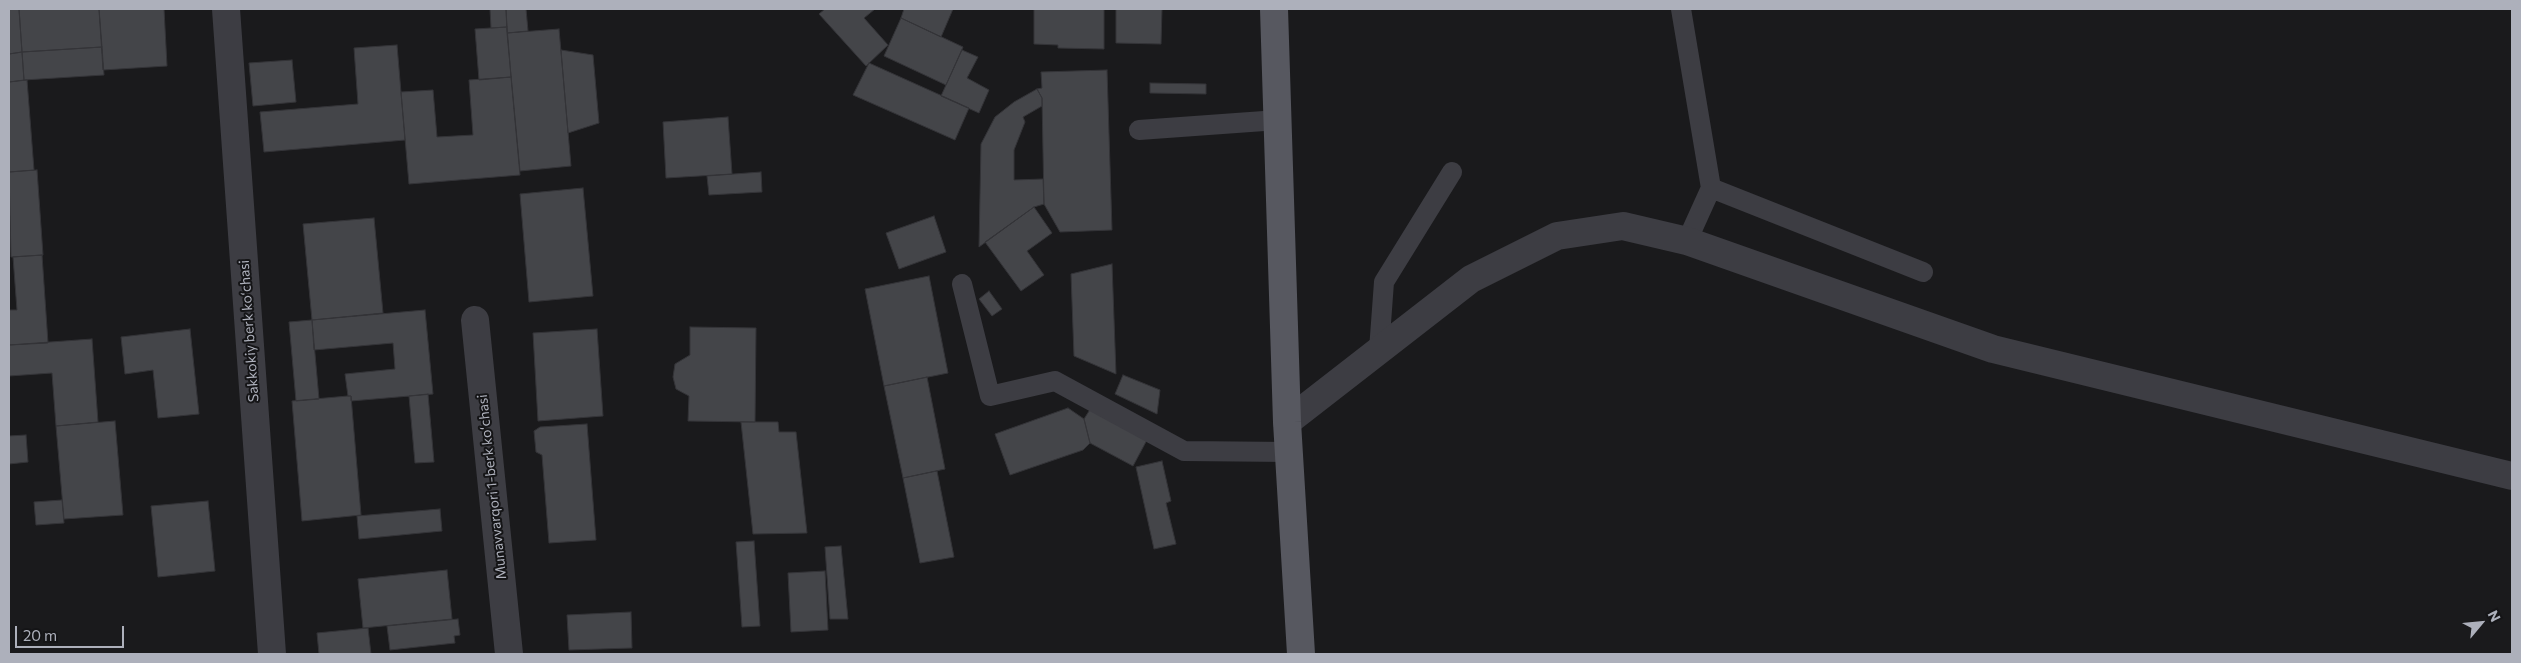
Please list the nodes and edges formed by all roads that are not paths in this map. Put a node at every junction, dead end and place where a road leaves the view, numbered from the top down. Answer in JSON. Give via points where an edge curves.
{"nodes":[{"id":1,"x":226,"y":9,"type":"edge"},
{"id":2,"x":1274,"y":9,"type":"edge"},
{"id":3,"x":1680,"y":9,"type":"edge"},
{"id":4,"x":1278,"y":120,"type":"junction"},
{"id":5,"x":1139,"y":130,"type":"dead end"},
{"id":6,"x":1452,"y":172,"type":"dead end"},
{"id":7,"x":1711,"y":188,"type":"junction"},
{"id":8,"x":1688,"y":241,"type":"junction"},
{"id":9,"x":1924,"y":272,"type":"dead end"},
{"id":10,"x":962,"y":284,"type":"dead end"},
{"id":11,"x":475,"y":320,"type":"dead end"},
{"id":12,"x":1379,"y":350,"type":"junction"},
{"id":13,"x":1287,"y":422,"type":"junction"},
{"id":14,"x":1289,"y":452,"type":"junction"},
{"id":15,"x":2512,"y":476,"type":"edge"},
{"id":16,"x":272,"y":654,"type":"edge"},
{"id":17,"x":509,"y":654,"type":"edge"},
{"id":18,"x":1301,"y":654,"type":"edge"}],
"edges":[{"from":1,"to":16,"type":"street","name":"Sakkokiy berk koʻchasi"},
{"from":2,"to":4,"type":"main road"},
{"from":3,"to":7,"type":"lane"},
{"from":4,"to":5,"type":"lane"},
{"from":4,"to":13,"type":"main road"},
{"from":6,"to":12,"type":"lane","via":[[1384,282]]},
{"from":7,"to":8,"type":"lane"},
{"from":7,"to":9,"type":"lane"},
{"from":8,"to":12,"type":"street","via":[[1623,226],[1557,236],[1471,279]]},
{"from":8,"to":15,"type":"street","via":[[1993,349]]},
{"from":10,"to":14,"type":"lane","via":[[990,396],[1055,381],[1184,451]]},
{"from":11,"to":17,"type":"street","name":"Munavvarqori 1-berk koʻchasi"},
{"from":12,"to":13,"type":"street"},
{"from":13,"to":14,"type":"main road"},
{"from":14,"to":18,"type":"main road"}]}
